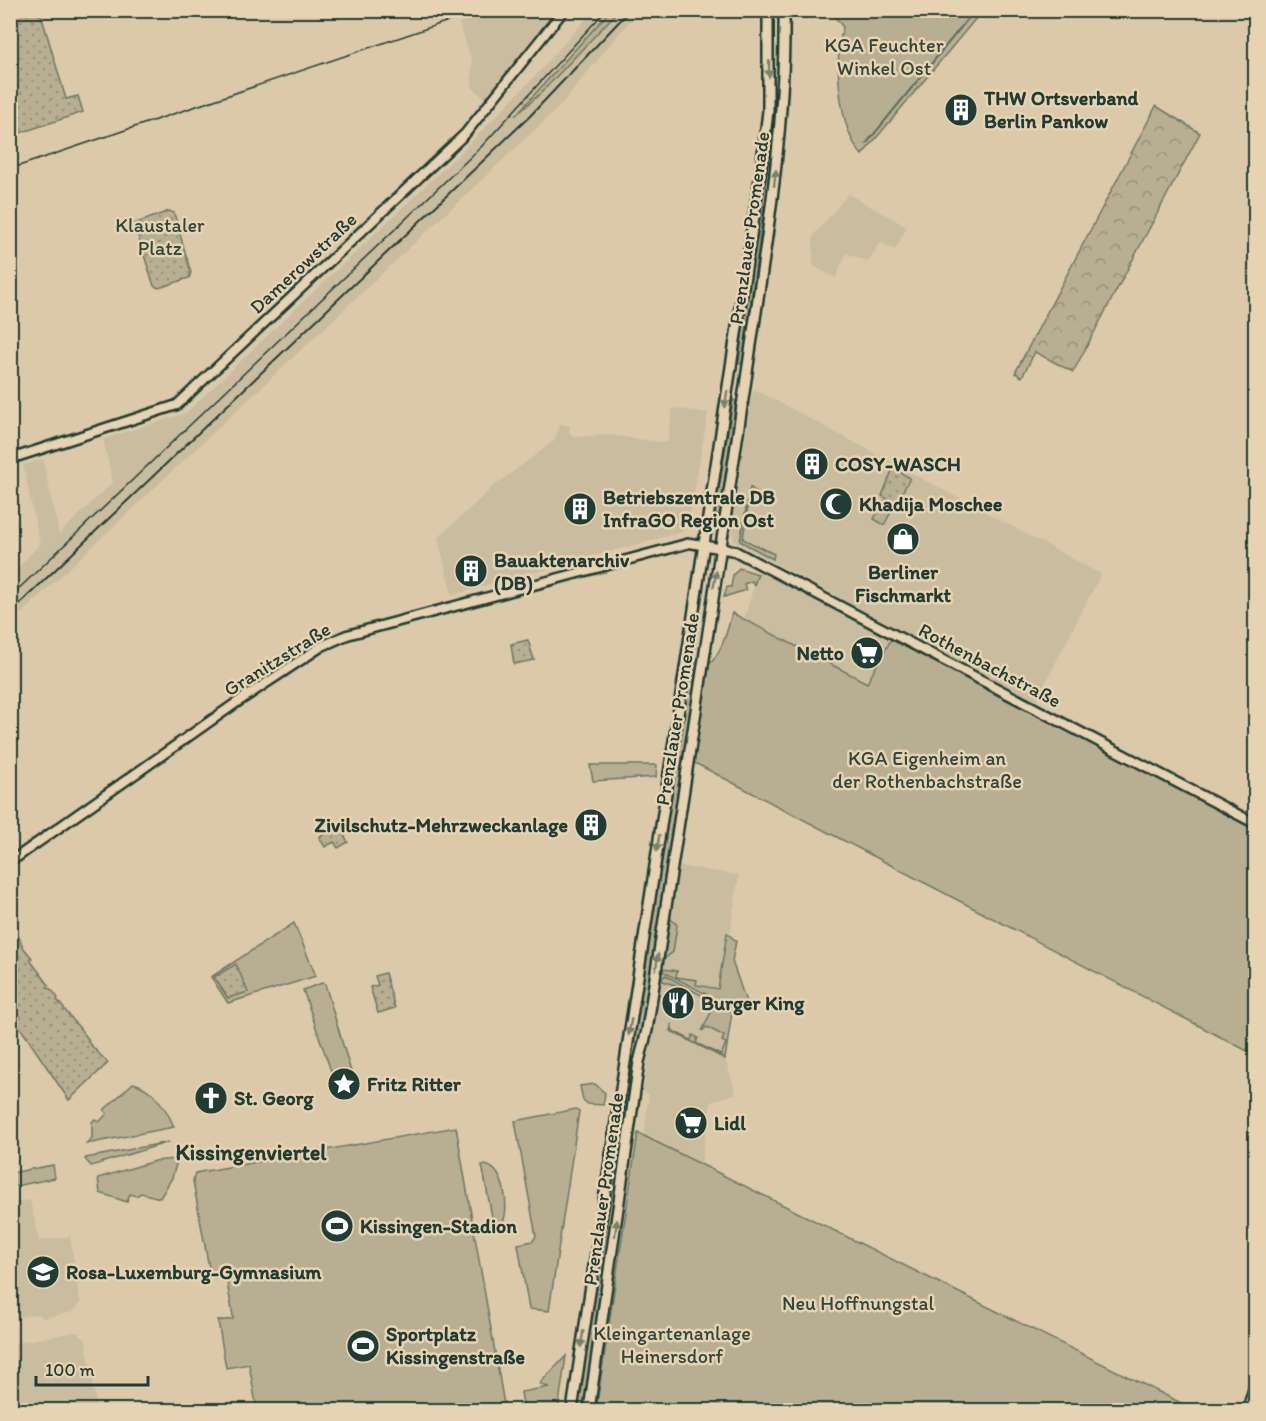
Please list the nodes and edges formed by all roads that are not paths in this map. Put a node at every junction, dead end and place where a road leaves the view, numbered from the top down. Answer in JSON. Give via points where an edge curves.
{"nodes":[{"id":1,"x":564,"y":10,"type":"edge"},
{"id":2,"x":768,"y":10,"type":"edge"},
{"id":3,"x":784,"y":10,"type":"edge"},
{"id":4,"x":10,"y":459,"type":"edge"},
{"id":5,"x":704,"y":545,"type":"junction"},
{"id":6,"x":721,"y":548,"type":"junction"},
{"id":7,"x":690,"y":630,"type":"junction"},
{"id":8,"x":707,"y":632,"type":"junction"},
{"id":9,"x":1256,"y":824,"type":"edge"},
{"id":10,"x":10,"y":862,"type":"edge"},
{"id":11,"x":1256,"y":1381,"type":"edge"},
{"id":12,"x":572,"y":1410,"type":"edge"},
{"id":13,"x":589,"y":1410,"type":"edge"},
{"id":14,"x":1247,"y":1410,"type":"edge"}],
"edges":[{"from":1,"to":4,"type":"main road","name":"Damerowstraße","via":[[465,134],[177,405]]},
{"from":2,"to":5,"type":"main road","name":"Prenzlauer Promenade","one_way":true,"via":[[768,111]]},
{"from":6,"to":3,"type":"main road","name":"Prenzlauer Promenade","one_way":true,"via":[[776,171],[783,107]]},
{"from":5,"to":6,"type":"main road","name":"Rothenbachstraße"},
{"from":5,"to":7,"type":"main road","name":"Prenzlauer Promenade"},
{"from":5,"to":10,"type":"main road","name":"Granitzstraße","via":[[670,547],[335,640],[236,703]]},
{"from":8,"to":6,"type":"main road","name":"Prenzlauer Promenade","one_way":true},
{"from":6,"to":9,"type":"main road","name":"Rothenbachstraße","via":[[735,551],[861,615]]},
{"from":7,"to":8,"type":"main road"},
{"from":7,"to":12,"type":"main road","name":"Prenzlauer Promenade","one_way":true},
{"from":13,"to":8,"type":"main road","name":"Prenzlauer Promenade","one_way":true},
{"from":11,"to":14,"type":"main road"}]}
